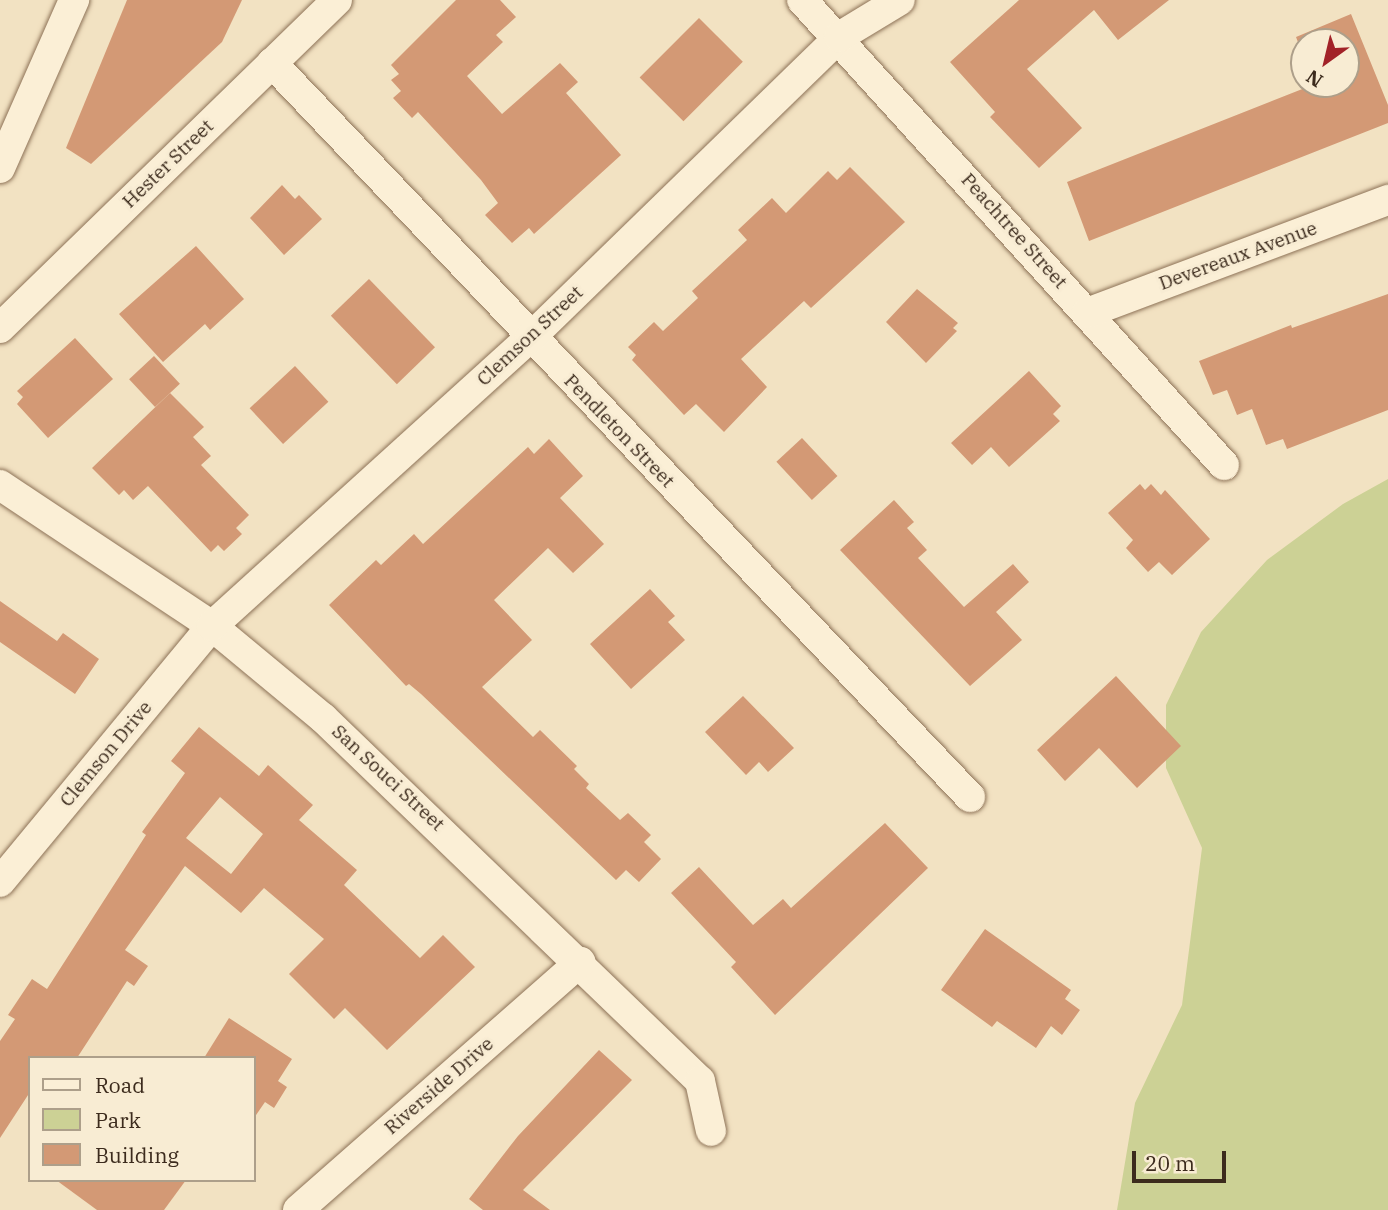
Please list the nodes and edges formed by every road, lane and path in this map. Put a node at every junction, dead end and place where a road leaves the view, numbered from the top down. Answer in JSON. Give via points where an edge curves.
{"nodes":[{"id":1,"x":74,"y":0,"type":"edge"},
{"id":2,"x":337,"y":0,"type":"edge"},
{"id":3,"x":802,"y":0,"type":"edge"},
{"id":4,"x":900,"y":0,"type":"edge"},
{"id":5,"x":839,"y":37,"type":"junction"},
{"id":6,"x":272,"y":62,"type":"junction"},
{"id":7,"x":0,"y":168,"type":"edge"},
{"id":8,"x":1388,"y":200,"type":"edge"},
{"id":9,"x":1087,"y":313,"type":"junction"},
{"id":10,"x":0,"y":328,"type":"edge"},
{"id":11,"x":530,"y":338,"type":"junction"},
{"id":12,"x":1224,"y":464,"type":"dead end"},
{"id":13,"x":0,"y":485,"type":"edge"},
{"id":14,"x":212,"y":626,"type":"junction"},
{"id":15,"x":970,"y":797,"type":"dead end"},
{"id":16,"x":0,"y":882,"type":"edge"},
{"id":17,"x":580,"y":962,"type":"junction"},
{"id":18,"x":711,"y":1131,"type":"dead end"},
{"id":19,"x":298,"y":1210,"type":"edge"}],
"edges":[{"from":1,"to":7,"type":"street"},
{"from":2,"to":6,"type":"street","name":"Hester Street"},
{"from":3,"to":5,"type":"street","name":"Peachtree Street"},
{"from":4,"to":5,"type":"street","name":"Clemson Street"},
{"from":5,"to":9,"type":"street","name":"Peachtree Street"},
{"from":5,"to":11,"type":"street","name":"Clemson Street"},
{"from":6,"to":10,"type":"street","name":"Hester Street"},
{"from":6,"to":11,"type":"street","name":"Pendleton Street"},
{"from":8,"to":9,"type":"street","name":"Devereaux Avenue"},
{"from":9,"to":12,"type":"street","name":"Peachtree Street"},
{"from":11,"to":14,"type":"street","name":"Clemson Street"},
{"from":11,"to":15,"type":"street","name":"Pendleton Street"},
{"from":13,"to":14,"type":"street","name":"San Souci Street"},
{"from":14,"to":16,"type":"street","name":"Clemson Drive"},
{"from":14,"to":17,"type":"street","name":"San Souci Street","via":[[323,718]]},
{"from":17,"to":18,"type":"street","name":"San Souci Street","via":[[701,1081]]},
{"from":17,"to":19,"type":"street","name":"Riverside Drive"}]}
